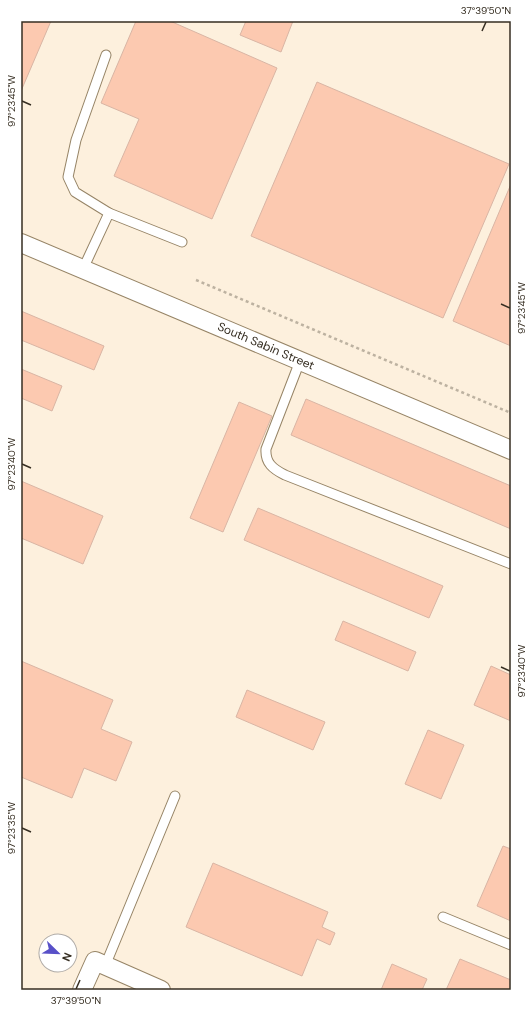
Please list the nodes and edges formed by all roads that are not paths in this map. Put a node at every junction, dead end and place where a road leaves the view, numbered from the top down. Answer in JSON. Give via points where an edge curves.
{"nodes":[{"id":1,"x":106,"y":55,"type":"dead end"},
{"id":2,"x":108,"y":212,"type":"junction"},
{"id":3,"x":182,"y":242,"type":"dead end"},
{"id":4,"x":21,"y":243,"type":"edge"},
{"id":5,"x":83,"y":269,"type":"junction"},
{"id":6,"x":300,"y":361,"type":"junction"},
{"id":7,"x":511,"y":450,"type":"edge"},
{"id":8,"x":511,"y":564,"type":"edge"},
{"id":9,"x":175,"y":796,"type":"dead end"},
{"id":10,"x":443,"y":917,"type":"dead end"},
{"id":11,"x":511,"y":945,"type":"edge"},
{"id":12,"x":100,"y":964,"type":"junction"},
{"id":13,"x":82,"y":990,"type":"edge"},
{"id":14,"x":161,"y":990,"type":"edge"}],
"edges":[{"from":1,"to":2,"type":"lane","via":[[76,140],[68,177],[74,192]]},
{"from":2,"to":3,"type":"lane"},
{"from":2,"to":5,"type":"lane"},
{"from":4,"to":5,"type":"street","name":"South Sabin Street"},
{"from":5,"to":6,"type":"street","name":"South Sabin Street"},
{"from":6,"to":7,"type":"street","name":"South Sabin Street"},
{"from":6,"to":8,"type":"lane","via":[[266,449],[268,461],[277,471]]},
{"from":9,"to":12,"type":"lane"},
{"from":10,"to":11,"type":"lane"},
{"from":12,"to":13,"type":"street"},
{"from":12,"to":14,"type":"street"}]}
